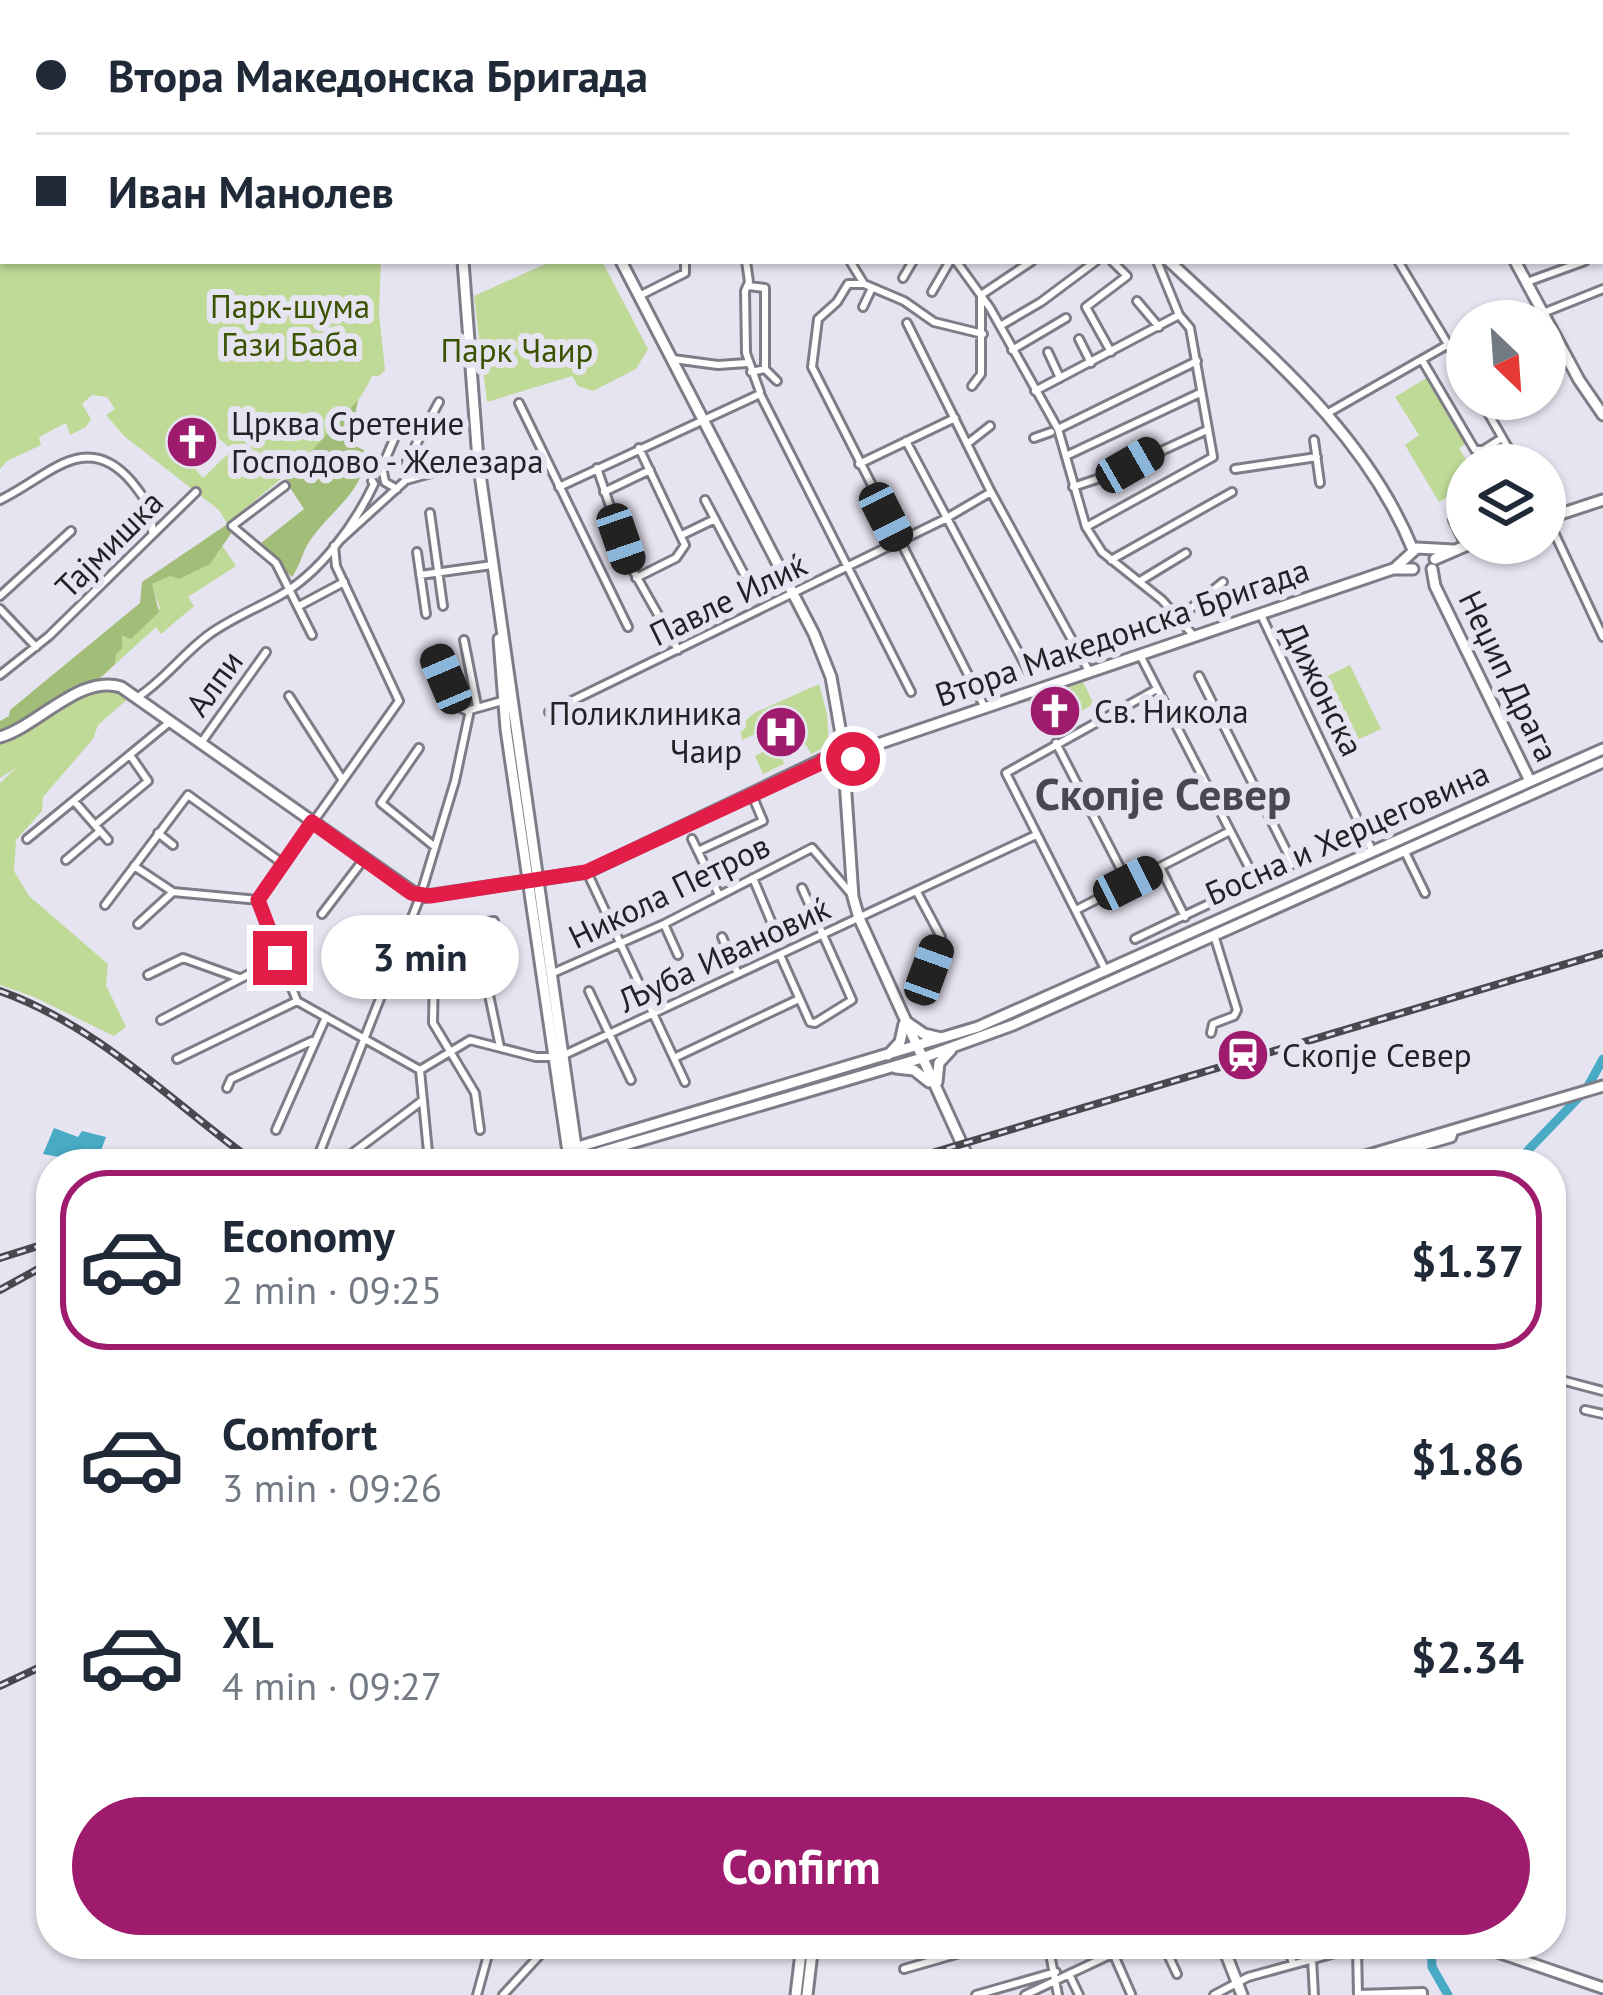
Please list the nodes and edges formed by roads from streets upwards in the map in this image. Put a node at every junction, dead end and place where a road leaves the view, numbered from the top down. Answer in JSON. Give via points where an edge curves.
{"nodes":[{"id":1,"x":463,"y":264,"type":"edge"},
{"id":2,"x":626,"y":264,"type":"edge"},
{"id":3,"x":685,"y":264,"type":"edge"},
{"id":4,"x":746,"y":264,"type":"edge"},
{"id":5,"x":852,"y":264,"type":"edge"},
{"id":6,"x":911,"y":264,"type":"edge"},
{"id":7,"x":956,"y":264,"type":"edge"},
{"id":8,"x":1027,"y":264,"type":"edge"},
{"id":9,"x":1092,"y":264,"type":"edge"},
{"id":10,"x":1115,"y":264,"type":"edge"},
{"id":11,"x":1158,"y":264,"type":"edge"},
{"id":12,"x":1172,"y":264,"type":"edge"},
{"id":13,"x":1400,"y":264,"type":"edge"},
{"id":14,"x":1521,"y":264,"type":"edge"},
{"id":15,"x":1577,"y":264,"type":"edge"},
{"id":16,"x":903,"y":278,"type":"dead end"},
{"id":17,"x":1527,"y":282,"type":"junction"},
{"id":18,"x":747,"y":286,"type":"junction"},
{"id":19,"x":868,"y":286,"type":"junction"},
{"id":20,"x":1603,"y":289,"type":"edge"},
{"id":21,"x":932,"y":292,"type":"dead end"},
{"id":22,"x":981,"y":295,"type":"junction"},
{"id":23,"x":639,"y":296,"type":"junction"},
{"id":24,"x":1537,"y":300,"type":"edge"},
{"id":25,"x":1137,"y":301,"type":"dead end"},
{"id":26,"x":1566,"y":305,"type":"edge"},
{"id":27,"x":863,"y":307,"type":"dead end"},
{"id":28,"x":1179,"y":315,"type":"junction"},
{"id":29,"x":1066,"y":318,"type":"dead end"},
{"id":30,"x":907,"y":323,"type":"dead end"},
{"id":31,"x":1000,"y":326,"type":"junction"},
{"id":32,"x":1159,"y":327,"type":"junction"},
{"id":33,"x":983,"y":334,"type":"junction"},
{"id":34,"x":1079,"y":339,"type":"dead end"},
{"id":35,"x":1446,"y":341,"type":"edge"},
{"id":36,"x":1446,"y":345,"type":"edge"},
{"id":37,"x":1012,"y":350,"type":"junction"},
{"id":38,"x":1048,"y":352,"type":"dead end"},
{"id":39,"x":1111,"y":352,"type":"junction"},
{"id":40,"x":1566,"y":352,"type":"edge"},
{"id":41,"x":673,"y":359,"type":"junction"},
{"id":42,"x":1422,"y":359,"type":"junction"},
{"id":43,"x":1197,"y":361,"type":"junction"},
{"id":44,"x":748,"y":363,"type":"junction"},
{"id":45,"x":1091,"y":363,"type":"junction"},
{"id":46,"x":765,"y":370,"type":"junction"},
{"id":47,"x":752,"y":372,"type":"junction"},
{"id":48,"x":1060,"y":378,"type":"junction"},
{"id":49,"x":777,"y":381,"type":"dead end"},
{"id":50,"x":972,"y":386,"type":"dead end"},
{"id":51,"x":1035,"y":391,"type":"junction"},
{"id":52,"x":1200,"y":393,"type":"junction"},
{"id":53,"x":760,"y":394,"type":"junction"},
{"id":54,"x":439,"y":402,"type":"dead end"},
{"id":55,"x":519,"y":404,"type":"dead end"},
{"id":56,"x":1328,"y":413,"type":"junction"},
{"id":57,"x":1603,"y":415,"type":"edge"},
{"id":58,"x":702,"y":418,"type":"junction"},
{"id":59,"x":955,"y":418,"type":"junction"},
{"id":60,"x":1492,"y":420,"type":"edge"},
{"id":61,"x":990,"y":427,"type":"dead end"},
{"id":62,"x":398,"y":430,"type":"dead end"},
{"id":63,"x":1207,"y":430,"type":"junction"},
{"id":64,"x":1054,"y":431,"type":"junction"},
{"id":65,"x":1034,"y":438,"type":"dead end"},
{"id":66,"x":1502,"y":438,"type":"junction"},
{"id":67,"x":1314,"y":440,"type":"dead end"},
{"id":68,"x":907,"y":442,"type":"junction"},
{"id":69,"x":967,"y":443,"type":"junction"},
{"id":70,"x":1472,"y":444,"type":"edge"},
{"id":71,"x":1493,"y":444,"type":"edge"},
{"id":72,"x":1506,"y":444,"type":"edge"},
{"id":73,"x":639,"y":448,"type":"junction"},
{"id":74,"x":1067,"y":455,"type":"junction"},
{"id":75,"x":1317,"y":458,"type":"junction"},
{"id":76,"x":478,"y":460,"type":"junction"},
{"id":77,"x":859,"y":464,"type":"junction"},
{"id":78,"x":597,"y":468,"type":"junction"},
{"id":79,"x":1235,"y":469,"type":"dead end"},
{"id":80,"x":650,"y":470,"type":"junction"},
{"id":81,"x":406,"y":480,"type":"junction"},
{"id":82,"x":372,"y":481,"type":"dead end"},
{"id":83,"x":1321,"y":483,"type":"dead end"},
{"id":84,"x":285,"y":486,"type":"dead end"},
{"id":85,"x":559,"y":487,"type":"junction"},
{"id":86,"x":1073,"y":487,"type":"junction"},
{"id":87,"x":397,"y":489,"type":"junction"},
{"id":88,"x":196,"y":492,"type":"dead end"},
{"id":89,"x":604,"y":492,"type":"junction"},
{"id":90,"x":991,"y":492,"type":"junction"},
{"id":91,"x":1232,"y":492,"type":"dead end"},
{"id":92,"x":0,"y":500,"type":"edge"},
{"id":93,"x":705,"y":500,"type":"dead end"},
{"id":94,"x":1603,"y":500,"type":"edge"},
{"id":95,"x":1566,"y":511,"type":"edge"},
{"id":96,"x":430,"y":513,"type":"dead end"},
{"id":97,"x":715,"y":519,"type":"junction"},
{"id":98,"x":945,"y":519,"type":"junction"},
{"id":99,"x":1086,"y":527,"type":"junction"},
{"id":100,"x":71,"y":531,"type":"dead end"},
{"id":101,"x":151,"y":534,"type":"junction"},
{"id":102,"x":682,"y":535,"type":"junction"},
{"id":103,"x":898,"y":541,"type":"junction"},
{"id":104,"x":335,"y":545,"type":"junction"},
{"id":105,"x":417,"y":552,"type":"dead end"},
{"id":106,"x":1446,"y":552,"type":"edge"},
{"id":107,"x":1186,"y":553,"type":"dead end"},
{"id":108,"x":1422,"y":559,"type":"junction"},
{"id":109,"x":1566,"y":559,"type":"edge"},
{"id":110,"x":1111,"y":560,"type":"junction"},
{"id":111,"x":492,"y":565,"type":"junction"},
{"id":112,"x":846,"y":567,"type":"junction"},
{"id":113,"x":438,"y":572,"type":"junction"},
{"id":114,"x":420,"y":574,"type":"junction"},
{"id":115,"x":744,"y":574,"type":"dead end"},
{"id":116,"x":636,"y":578,"type":"junction"},
{"id":117,"x":1140,"y":581,"type":"junction"},
{"id":118,"x":344,"y":582,"type":"junction"},
{"id":119,"x":1222,"y":582,"type":"dead end"},
{"id":120,"x":495,"y":586,"type":"junction"},
{"id":121,"x":291,"y":588,"type":"junction"},
{"id":122,"x":794,"y":594,"type":"junction"},
{"id":123,"x":0,"y":596,"type":"edge"},
{"id":124,"x":298,"y":606,"type":"junction"},
{"id":125,"x":443,"y":606,"type":"dead end"},
{"id":126,"x":0,"y":609,"type":"edge"},
{"id":127,"x":1261,"y":613,"type":"junction"},
{"id":128,"x":426,"y":614,"type":"dead end"},
{"id":129,"x":1178,"y":618,"type":"junction"},
{"id":130,"x":628,"y":627,"type":"dead end"},
{"id":131,"x":312,"y":635,"type":"dead end"},
{"id":132,"x":1194,"y":636,"type":"junction"},
{"id":133,"x":1603,"y":637,"type":"edge"},
{"id":134,"x":464,"y":640,"type":"dead end"},
{"id":135,"x":36,"y":647,"type":"junction"},
{"id":136,"x":678,"y":650,"type":"junction"},
{"id":137,"x":266,"y":652,"type":"dead end"},
{"id":138,"x":435,"y":653,"type":"dead end"},
{"id":139,"x":1139,"y":654,"type":"junction"},
{"id":140,"x":1089,"y":670,"type":"junction"},
{"id":141,"x":0,"y":675,"type":"edge"},
{"id":142,"x":1031,"y":676,"type":"dead end"},
{"id":143,"x":1199,"y":676,"type":"dead end"},
{"id":144,"x":1157,"y":689,"type":"junction"},
{"id":145,"x":910,"y":692,"type":"dead end"},
{"id":146,"x":289,"y":696,"type":"dead end"},
{"id":147,"x":138,"y":698,"type":"junction"},
{"id":148,"x":502,"y":700,"type":"junction"},
{"id":149,"x":984,"y":706,"type":"junction"},
{"id":150,"x":473,"y":709,"type":"junction"},
{"id":151,"x":549,"y":712,"type":"dead end"},
{"id":152,"x":171,"y":721,"type":"junction"},
{"id":153,"x":0,"y":736,"type":"edge"},
{"id":154,"x":201,"y":743,"type":"junction"},
{"id":155,"x":1056,"y":743,"type":"junction"},
{"id":156,"x":419,"y":748,"type":"dead end"},
{"id":157,"x":1603,"y":749,"type":"edge"},
{"id":158,"x":1517,"y":754,"type":"junction"},
{"id":159,"x":130,"y":755,"type":"junction"},
{"id":160,"x":843,"y":756,"type":"junction"},
{"id":161,"x":1603,"y":761,"type":"edge"},
{"id":162,"x":1557,"y":768,"type":"junction"},
{"id":163,"x":342,"y":779,"type":"junction"},
{"id":164,"x":1532,"y":785,"type":"junction"},
{"id":165,"x":1503,"y":792,"type":"junction"},
{"id":166,"x":752,"y":795,"type":"junction"},
{"id":167,"x":74,"y":801,"type":"junction"},
{"id":168,"x":312,"y":822,"type":"junction"},
{"id":169,"x":98,"y":828,"type":"junction"},
{"id":170,"x":1230,"y":831,"type":"junction"},
{"id":171,"x":158,"y":833,"type":"junction"},
{"id":172,"x":1036,"y":835,"type":"junction"},
{"id":173,"x":28,"y":839,"type":"dead end"},
{"id":174,"x":692,"y":839,"type":"dead end"},
{"id":175,"x":108,"y":840,"type":"dead end"},
{"id":176,"x":173,"y":845,"type":"dead end"},
{"id":177,"x":435,"y":847,"type":"junction"},
{"id":178,"x":1403,"y":849,"type":"junction"},
{"id":179,"x":1372,"y":850,"type":"junction"},
{"id":180,"x":698,"y":851,"type":"junction"},
{"id":181,"x":364,"y":859,"type":"junction"},
{"id":182,"x":66,"y":860,"type":"dead end"},
{"id":183,"x":282,"y":863,"type":"junction"},
{"id":184,"x":134,"y":866,"type":"junction"},
{"id":185,"x":1160,"y":867,"type":"junction"},
{"id":186,"x":586,"y":872,"type":"junction"},
{"id":187,"x":752,"y":878,"type":"junction"},
{"id":188,"x":534,"y":880,"type":"junction"},
{"id":189,"x":1128,"y":883,"type":"junction"},
{"id":190,"x":1257,"y":884,"type":"junction"},
{"id":191,"x":802,"y":888,"type":"dead end"},
{"id":192,"x":172,"y":892,"type":"junction"},
{"id":193,"x":917,"y":892,"type":"junction"},
{"id":194,"x":1424,"y":893,"type":"dead end"},
{"id":195,"x":719,"y":895,"type":"junction"},
{"id":196,"x":420,"y":897,"type":"junction"},
{"id":197,"x":853,"y":897,"type":"junction"},
{"id":198,"x":258,"y":900,"type":"junction"},
{"id":199,"x":105,"y":905,"type":"dead end"},
{"id":200,"x":1076,"y":910,"type":"junction"},
{"id":201,"x":322,"y":914,"type":"dead end"},
{"id":202,"x":859,"y":917,"type":"junction"},
{"id":203,"x":1185,"y":917,"type":"junction"},
{"id":204,"x":494,"y":921,"type":"dead end"},
{"id":205,"x":138,"y":924,"type":"dead end"},
{"id":206,"x":664,"y":924,"type":"junction"},
{"id":207,"x":773,"y":926,"type":"dead end"},
{"id":208,"x":823,"y":934,"type":"junction"},
{"id":209,"x":1214,"y":935,"type":"junction"},
{"id":210,"x":403,"y":937,"type":"junction"},
{"id":211,"x":722,"y":937,"type":"dead end"},
{"id":212,"x":1135,"y":939,"type":"dead end"},
{"id":213,"x":620,"y":945,"type":"junction"},
{"id":214,"x":678,"y":955,"type":"dead end"},
{"id":215,"x":780,"y":955,"type":"junction"},
{"id":216,"x":481,"y":957,"type":"dead end"},
{"id":217,"x":280,"y":958,"type":"junction"},
{"id":218,"x":929,"y":970,"type":"dead end"},
{"id":219,"x":1106,"y":971,"type":"junction"},
{"id":220,"x":554,"y":973,"type":"junction"},
{"id":221,"x":434,"y":974,"type":"dead end"},
{"id":222,"x":738,"y":974,"type":"junction"},
{"id":223,"x":148,"y":975,"type":"dead end"},
{"id":224,"x":239,"y":978,"type":"junction"},
{"id":225,"x":589,"y":991,"type":"dead end"},
{"id":226,"x":799,"y":999,"type":"junction"},
{"id":227,"x":297,"y":1000,"type":"junction"},
{"id":228,"x":653,"y":1014,"type":"junction"},
{"id":229,"x":326,"y":1017,"type":"junction"},
{"id":230,"x":904,"y":1019,"type":"junction"},
{"id":231,"x":160,"y":1020,"type":"dead end"},
{"id":232,"x":1211,"y":1033,"type":"dead end"},
{"id":233,"x":609,"y":1034,"type":"junction"},
{"id":234,"x":364,"y":1038,"type":"junction"},
{"id":235,"x":315,"y":1040,"type":"junction"},
{"id":236,"x":951,"y":1043,"type":"junction"},
{"id":237,"x":500,"y":1047,"type":"junction"},
{"id":238,"x":451,"y":1050,"type":"junction"},
{"id":239,"x":920,"y":1053,"type":"junction"},
{"id":240,"x":559,"y":1056,"type":"junction"},
{"id":241,"x":674,"y":1058,"type":"junction"},
{"id":242,"x":177,"y":1059,"type":"dead end"},
{"id":243,"x":883,"y":1063,"type":"junction"},
{"id":244,"x":420,"y":1070,"type":"junction"},
{"id":245,"x":631,"y":1080,"type":"dead end"},
{"id":246,"x":685,"y":1082,"type":"dead end"},
{"id":247,"x":1603,"y":1086,"type":"edge"},
{"id":248,"x":227,"y":1088,"type":"dead end"},
{"id":249,"x":423,"y":1100,"type":"junction"},
{"id":250,"x":944,"y":1104,"type":"junction"},
{"id":251,"x":568,"y":1124,"type":"junction"},
{"id":252,"x":276,"y":1130,"type":"dead end"},
{"id":253,"x":480,"y":1130,"type":"dead end"},
{"id":254,"x":603,"y":1146,"type":"junction"},
{"id":255,"x":321,"y":1149,"type":"edge"},
{"id":256,"x":358,"y":1149,"type":"edge"},
{"id":257,"x":428,"y":1149,"type":"edge"},
{"id":258,"x":573,"y":1149,"type":"edge"},
{"id":259,"x":597,"y":1149,"type":"edge"},
{"id":260,"x":597,"y":1149,"type":"edge"},
{"id":261,"x":964,"y":1149,"type":"edge"},
{"id":262,"x":1398,"y":1149,"type":"edge"},
{"id":263,"x":1566,"y":1381,"type":"edge"},
{"id":264,"x":1603,"y":1391,"type":"edge"},
{"id":265,"x":1585,"y":1410,"type":"dead end"},
{"id":266,"x":1603,"y":1414,"type":"edge"},
{"id":267,"x":487,"y":1959,"type":"edge"},
{"id":268,"x":536,"y":1959,"type":"edge"},
{"id":269,"x":800,"y":1959,"type":"edge"},
{"id":270,"x":811,"y":1959,"type":"edge"},
{"id":271,"x":941,"y":1959,"type":"edge"},
{"id":272,"x":1052,"y":1959,"type":"edge"},
{"id":273,"x":1103,"y":1959,"type":"edge"},
{"id":274,"x":1115,"y":1959,"type":"edge"},
{"id":275,"x":1170,"y":1959,"type":"edge"},
{"id":276,"x":1229,"y":1959,"type":"edge"},
{"id":277,"x":1291,"y":1959,"type":"edge"},
{"id":278,"x":1312,"y":1959,"type":"joint"},
{"id":279,"x":1357,"y":1959,"type":"edge"},
{"id":280,"x":1518,"y":1959,"type":"edge"},
{"id":281,"x":1292,"y":1964,"type":"junction"},
{"id":282,"x":904,"y":1970,"type":"dead end"},
{"id":283,"x":1177,"y":1974,"type":"dead end"},
{"id":284,"x":1056,"y":1975,"type":"junction"},
{"id":285,"x":1069,"y":1975,"type":"junction"},
{"id":286,"x":1238,"y":1980,"type":"junction"},
{"id":287,"x":1603,"y":1988,"type":"edge"},
{"id":288,"x":1131,"y":1994,"type":"edge"},
{"id":289,"x":477,"y":1995,"type":"edge"},
{"id":290,"x":503,"y":1995,"type":"edge"},
{"id":291,"x":796,"y":1995,"type":"edge"},
{"id":292,"x":807,"y":1995,"type":"edge"},
{"id":293,"x":976,"y":1995,"type":"edge"},
{"id":294,"x":1024,"y":1995,"type":"edge"},
{"id":295,"x":1058,"y":1995,"type":"edge"},
{"id":296,"x":1079,"y":1995,"type":"edge"},
{"id":297,"x":1214,"y":1995,"type":"edge"},
{"id":298,"x":1242,"y":1995,"type":"edge"},
{"id":299,"x":1314,"y":1995,"type":"edge"},
{"id":300,"x":1358,"y":1995,"type":"edge"},
{"id":301,"x":1423,"y":1995,"type":"edge"}],
"edges":[{"from":1,"to":76,"type":"street"},
{"from":2,"to":23,"type":"street"},
{"from":3,"to":23,"type":"street","via":[[685,273]]},
{"from":4,"to":18,"type":"street"},
{"from":5,"to":19,"type":"street"},
{"from":6,"to":16,"type":"street"},
{"from":7,"to":21,"type":"street"},
{"from":7,"to":22,"type":"street"},
{"from":8,"to":22,"type":"street"},
{"from":9,"to":31,"type":"street"},
{"from":10,"to":39,"type":"street","via":[[1127,276],[1086,307]]},
{"from":11,"to":28,"type":"street"},
{"from":12,"to":56,"type":"street"},
{"from":13,"to":35,"type":"street"},
{"from":14,"to":17,"type":"street"},
{"from":15,"to":17,"type":"street"},
{"from":17,"to":24,"type":"street"},
{"from":18,"to":44,"type":"street"},
{"from":18,"to":46,"type":"street","via":[[764,288]]},
{"from":19,"to":27,"type":"street"},
{"from":19,"to":33,"type":"street","via":[[934,322]]},
{"from":19,"to":77,"type":"street","via":[[848,284],[818,319],[812,367]]},
{"from":20,"to":26,"type":"street"},
{"from":22,"to":31,"type":"street"},
{"from":22,"to":33,"type":"street"},
{"from":23,"to":41,"type":"street"},
{"from":25,"to":32,"type":"street"},
{"from":28,"to":32,"type":"street"},
{"from":28,"to":43,"type":"street"},
{"from":29,"to":37,"type":"street"},
{"from":30,"to":59,"type":"street"},
{"from":31,"to":37,"type":"street"},
{"from":32,"to":39,"type":"street"},
{"from":33,"to":50,"type":"street","via":[[981,374]]},
{"from":34,"to":45,"type":"street"},
{"from":36,"to":42,"type":"street"},
{"from":37,"to":51,"type":"street"},
{"from":38,"to":48,"type":"street"},
{"from":39,"to":45,"type":"street"},
{"from":40,"to":57,"type":"street"},
{"from":41,"to":44,"type":"street"},
{"from":41,"to":58,"type":"street"},
{"from":42,"to":56,"type":"street"},
{"from":42,"to":70,"type":"street"},
{"from":43,"to":52,"type":"street"},
{"from":43,"to":64,"type":"street"},
{"from":44,"to":47,"type":"street"},
{"from":45,"to":48,"type":"street"},
{"from":46,"to":47,"type":"street"},
{"from":46,"to":49,"type":"street"},
{"from":47,"to":53,"type":"street"},
{"from":48,"to":51,"type":"street"},
{"from":51,"to":64,"type":"street"},
{"from":52,"to":63,"type":"street"},
{"from":52,"to":74,"type":"street"},
{"from":53,"to":58,"type":"street"},
{"from":53,"to":112,"type":"street"},
{"from":54,"to":81,"type":"street","via":[[406,463]]},
{"from":55,"to":85,"type":"street"},
{"from":56,"to":108,"type":"street"},
{"from":58,"to":73,"type":"street"},
{"from":58,"to":122,"type":"street"},
{"from":59,"to":68,"type":"street"},
{"from":59,"to":69,"type":"street"},
{"from":60,"to":66,"type":"street"},
{"from":61,"to":69,"type":"street"},
{"from":62,"to":87,"type":"street","via":[[381,471]]},
{"from":63,"to":86,"type":"street"},
{"from":63,"to":99,"type":"street","via":[[1213,457]]},
{"from":64,"to":65,"type":"street"},
{"from":64,"to":74,"type":"street"},
{"from":66,"to":71,"type":"street"},
{"from":66,"to":72,"type":"street"},
{"from":67,"to":75,"type":"street"},
{"from":68,"to":77,"type":"street"},
{"from":68,"to":98,"type":"street"},
{"from":69,"to":90,"type":"street"},
{"from":73,"to":78,"type":"street"},
{"from":73,"to":80,"type":"street"},
{"from":74,"to":86,"type":"street"},
{"from":75,"to":79,"type":"street"},
{"from":75,"to":83,"type":"street"},
{"from":76,"to":81,"type":"street"},
{"from":76,"to":111,"type":"street"},
{"from":77,"to":103,"type":"street"},
{"from":78,"to":85,"type":"street"},
{"from":78,"to":89,"type":"street"},
{"from":80,"to":89,"type":"street"},
{"from":80,"to":102,"type":"street"},
{"from":81,"to":87,"type":"street"},
{"from":82,"to":104,"type":"street"},
{"from":84,"to":121,"type":"street","via":[[232,526],[273,559]]},
{"from":85,"to":130,"type":"street"},
{"from":86,"to":99,"type":"street"},
{"from":87,"to":104,"type":"street"},
{"from":88,"to":101,"type":"street","name":"Тајмишка"},
{"from":89,"to":116,"type":"street"},
{"from":90,"to":98,"type":"street","name":"Павле Илиќ"},
{"from":90,"to":140,"type":"street"},
{"from":91,"to":110,"type":"street"},
{"from":92,"to":101,"type":"street","via":[[76,458],[98,456],[148,503]]},
{"from":93,"to":97,"type":"street"},
{"from":94,"to":95,"type":"street"},
{"from":96,"to":113,"type":"street"},
{"from":97,"to":102,"type":"street"},
{"from":97,"to":115,"type":"street"},
{"from":98,"to":103,"type":"street","name":"Павле Илиќ"},
{"from":98,"to":142,"type":"street"},
{"from":99,"to":110,"type":"street"},
{"from":100,"to":123,"type":"street"},
{"from":101,"to":135,"type":"street","name":"Тајмишка"},
{"from":102,"to":116,"type":"street","via":[[682,554]]},
{"from":103,"to":112,"type":"street","name":"Павле Илиќ"},
{"from":103,"to":149,"type":"street"},
{"from":104,"to":118,"type":"street"},
{"from":104,"to":121,"type":"street"},
{"from":105,"to":114,"type":"street"},
{"from":106,"to":108,"type":"street"},
{"from":107,"to":117,"type":"street"},
{"from":108,"to":127,"type":"street","name":"Втора Македонска Бригада"},
{"from":108,"to":158,"type":"street","name":"Неџип Драга"},
{"from":109,"to":133,"type":"street"},
{"from":110,"to":117,"type":"street"},
{"from":111,"to":113,"type":"street"},
{"from":111,"to":120,"type":"street"},
{"from":112,"to":122,"type":"street","name":"Павле Илиќ"},
{"from":112,"to":145,"type":"street"},
{"from":113,"to":114,"type":"street"},
{"from":113,"to":125,"type":"street"},
{"from":114,"to":128,"type":"street"},
{"from":116,"to":136,"type":"street"},
{"from":117,"to":129,"type":"street"},
{"from":118,"to":124,"type":"street"},
{"from":118,"to":163,"type":"street","via":[[399,699]]},
{"from":119,"to":129,"type":"street"},
{"from":120,"to":148,"type":"street"},
{"from":120,"to":188,"type":"street"},
{"from":121,"to":124,"type":"street"},
{"from":121,"to":147,"type":"street","via":[[205,637]]},
{"from":122,"to":136,"type":"street","name":"Павле Илиќ"},
{"from":122,"to":160,"type":"street","via":[[831,677]]},
{"from":124,"to":131,"type":"street"},
{"from":126,"to":135,"type":"street"},
{"from":127,"to":132,"type":"street","name":"Втора Македонска Бригада"},
{"from":127,"to":179,"type":"street","name":"Дижонска"},
{"from":129,"to":132,"type":"street"},
{"from":132,"to":139,"type":"street","name":"Втора Македонска Бригада"},
{"from":134,"to":150,"type":"street"},
{"from":135,"to":141,"type":"street","name":"Тајмишка"},
{"from":136,"to":151,"type":"street","name":"Павле Илиќ"},
{"from":137,"to":154,"type":"street","name":"Алпи"},
{"from":138,"to":150,"type":"street","via":[[459,707]]},
{"from":139,"to":140,"type":"street","name":"Втора Македонска Бригада"},
{"from":139,"to":144,"type":"street"},
{"from":140,"to":149,"type":"street","name":"Втора Македонска Бригада"},
{"from":143,"to":190,"type":"street","via":[[1292,860],[1291,868]]},
{"from":144,"to":155,"type":"street"},
{"from":144,"to":170,"type":"street"},
{"from":146,"to":163,"type":"street"},
{"from":147,"to":152,"type":"street"},
{"from":147,"to":153,"type":"street","via":[[101,685]]},
{"from":148,"to":150,"type":"street"},
{"from":148,"to":188,"type":"street"},
{"from":149,"to":160,"type":"street","name":"Втора Македонска Бригада"},
{"from":150,"to":177,"type":"street"},
{"from":152,"to":154,"type":"street"},
{"from":152,"to":159,"type":"street","name":"Алпи"},
{"from":154,"to":168,"type":"street"},
{"from":155,"to":172,"type":"street","via":[[1006,772]]},
{"from":155,"to":189,"type":"street"},
{"from":156,"to":177,"type":"street","via":[[381,803]]},
{"from":157,"to":162,"type":"street","name":"Босна и Херцеговина"},
{"from":158,"to":162,"type":"street"},
{"from":158,"to":164,"type":"street","name":"Неџип Драга"},
{"from":158,"to":165,"type":"street"},
{"from":159,"to":167,"type":"street","name":"Алпи"},
{"from":159,"to":169,"type":"street","via":[[148,781]]},
{"from":160,"to":166,"type":"street","name":"Втора Македонска Бригада"},
{"from":160,"to":197,"type":"street"},
{"from":161,"to":164,"type":"street","name":"Босна и Херцеговина"},
{"from":162,"to":164,"type":"street","name":"Босна и Херцеговина"},
{"from":163,"to":168,"type":"street"},
{"from":164,"to":165,"type":"street","name":"Босна и Херцеговина"},
{"from":164,"to":178,"type":"street","name":"Босна и Херцеговина"},
{"from":165,"to":179,"type":"street","name":"Босна и Херцеговина"},
{"from":166,"to":180,"type":"street","via":[[763,821]]},
{"from":166,"to":186,"type":"street","name":"Втора Македонска Бригада"},
{"from":167,"to":169,"type":"street"},
{"from":167,"to":173,"type":"street","name":"Алпи"},
{"from":168,"to":181,"type":"street"},
{"from":168,"to":183,"type":"street"},
{"from":169,"to":175,"type":"street"},
{"from":169,"to":182,"type":"street"},
{"from":170,"to":185,"type":"street"},
{"from":170,"to":190,"type":"street"},
{"from":171,"to":176,"type":"street"},
{"from":171,"to":183,"type":"street","via":[[188,795]]},
{"from":171,"to":184,"type":"street"},
{"from":172,"to":193,"type":"street","name":"Љуба Ивановиќ"},
{"from":172,"to":200,"type":"street"},
{"from":174,"to":180,"type":"street"},
{"from":177,"to":196,"type":"street"},
{"from":178,"to":194,"type":"street"},
{"from":178,"to":209,"type":"street","name":"Босна и Херцеговина"},
{"from":179,"to":219,"type":"street","name":"Босна и Херцеговина"},
{"from":180,"to":195,"type":"street"},
{"from":181,"to":196,"type":"street"},
{"from":181,"to":201,"type":"street"},
{"from":183,"to":198,"type":"street"},
{"from":184,"to":192,"type":"street"},
{"from":184,"to":199,"type":"street"},
{"from":185,"to":189,"type":"street"},
{"from":185,"to":203,"type":"street"},
{"from":186,"to":188,"type":"street","name":"Втора Македонска Бригада"},
{"from":186,"to":213,"type":"street"},
{"from":187,"to":195,"type":"street","name":"Никола Петров"},
{"from":187,"to":197,"type":"street","name":"Никола Петров","via":[[812,848]]},
{"from":187,"to":207,"type":"street"},
{"from":188,"to":196,"type":"street","name":"Втора Македонска Бригада"},
{"from":188,"to":220,"type":"street"},
{"from":188,"to":240,"type":"street"},
{"from":189,"to":200,"type":"street"},
{"from":190,"to":203,"type":"street"},
{"from":191,"to":208,"type":"street"},
{"from":192,"to":198,"type":"street"},
{"from":192,"to":205,"type":"street"},
{"from":193,"to":202,"type":"street","name":"Љуба Ивановиќ"},
{"from":193,"to":218,"type":"street","via":[[941,937]]},
{"from":195,"to":206,"type":"street","name":"Никола Петров"},
{"from":196,"to":210,"type":"street"},
{"from":197,"to":202,"type":"street"},
{"from":198,"to":217,"type":"street"},
{"from":200,"to":219,"type":"street"},
{"from":202,"to":208,"type":"street","name":"Љуба Ивановиќ"},
{"from":202,"to":230,"type":"street"},
{"from":203,"to":212,"type":"street"},
{"from":204,"to":210,"type":"street"},
{"from":206,"to":213,"type":"street","name":"Никола Петров"},
{"from":206,"to":214,"type":"street"},
{"from":208,"to":215,"type":"street","name":"Љуба Ивановиќ"},
{"from":208,"to":226,"type":"street","via":[[852,1000],[815,1023]]},
{"from":209,"to":232,"type":"street","via":[[1237,1010]]},
{"from":209,"to":236,"type":"street","name":"Босна и Херцеговина"},
{"from":210,"to":234,"type":"street"},
{"from":211,"to":222,"type":"street"},
{"from":213,"to":220,"type":"street","name":"Никола Петров"},
{"from":213,"to":228,"type":"street"},
{"from":215,"to":222,"type":"street","name":"Љуба Ивановиќ"},
{"from":215,"to":226,"type":"street"},
{"from":216,"to":237,"type":"street"},
{"from":217,"to":224,"type":"street"},
{"from":217,"to":227,"type":"street"},
{"from":219,"to":236,"type":"street","name":"Босна и Херцеговина"},
{"from":220,"to":240,"type":"street"},
{"from":221,"to":238,"type":"street","via":[[434,1023]]},
{"from":222,"to":228,"type":"street","name":"Љуба Ивановиќ"},
{"from":223,"to":224,"type":"street","via":[[183,958]]},
{"from":224,"to":231,"type":"street"},
{"from":225,"to":233,"type":"street","name":"Љуба Ивановиќ"},
{"from":226,"to":241,"type":"street"},
{"from":227,"to":229,"type":"street"},
{"from":227,"to":242,"type":"street"},
{"from":228,"to":233,"type":"street","name":"Љуба Ивановиќ"},
{"from":228,"to":241,"type":"street"},
{"from":229,"to":234,"type":"street"},
{"from":229,"to":235,"type":"street"},
{"from":230,"to":236,"type":"street"},
{"from":230,"to":239,"type":"street"},
{"from":230,"to":243,"type":"street","via":[[900,1042]]},
{"from":233,"to":240,"type":"street","name":"Љуба Ивановиќ"},
{"from":233,"to":245,"type":"street","name":"Љуба Ивановиќ"},
{"from":234,"to":244,"type":"street"},
{"from":234,"to":255,"type":"street"},
{"from":235,"to":248,"type":"street"},
{"from":235,"to":252,"type":"street"},
{"from":236,"to":239,"type":"street","name":"Босна и Херцеговина"},
{"from":236,"to":250,"type":"street","via":[[937,1070]]},
{"from":237,"to":238,"type":"street","via":[[470,1040]]},
{"from":237,"to":240,"type":"street"},
{"from":238,"to":244,"type":"street"},
{"from":238,"to":253,"type":"street","via":[[475,1093]]},
{"from":239,"to":243,"type":"street","name":"Босна и Херцеговина"},
{"from":239,"to":250,"type":"street"},
{"from":240,"to":251,"type":"street"},
{"from":241,"to":246,"type":"street"},
{"from":243,"to":250,"type":"street","via":[[921,1074]]},
{"from":243,"to":254,"type":"street","name":"Босна и Херцеговина"},
{"from":244,"to":249,"type":"street"},
{"from":247,"to":262,"type":"street"},
{"from":249,"to":256,"type":"street"},
{"from":249,"to":257,"type":"street"},
{"from":250,"to":261,"type":"street"},
{"from":251,"to":254,"type":"street"},
{"from":251,"to":258,"type":"street"},
{"from":254,"to":259,"type":"street","name":"Босна и Херцеговина"},
{"from":254,"to":260,"type":"street"},
{"from":263,"to":264,"type":"street"},
{"from":265,"to":266,"type":"street"},
{"from":267,"to":289,"type":"street"},
{"from":268,"to":290,"type":"street"},
{"from":269,"to":291,"type":"street"},
{"from":270,"to":292,"type":"street"},
{"from":271,"to":282,"type":"street"},
{"from":272,"to":284,"type":"street"},
{"from":273,"to":285,"type":"street"},
{"from":274,"to":288,"type":"street"},
{"from":275,"to":283,"type":"street"},
{"from":276,"to":286,"type":"street"},
{"from":277,"to":281,"type":"street"},
{"from":278,"to":281,"type":"street"},
{"from":278,"to":299,"type":"street"},
{"from":279,"to":300,"type":"street"},
{"from":280,"to":287,"type":"street"},
{"from":281,"to":286,"type":"street"},
{"from":284,"to":285,"type":"street"},
{"from":284,"to":293,"type":"street"},
{"from":284,"to":294,"type":"street"},
{"from":284,"to":295,"type":"street"},
{"from":285,"to":296,"type":"street"},
{"from":286,"to":297,"type":"street"},
{"from":286,"to":298,"type":"street"},
{"from":300,"to":301,"type":"street"}]}
